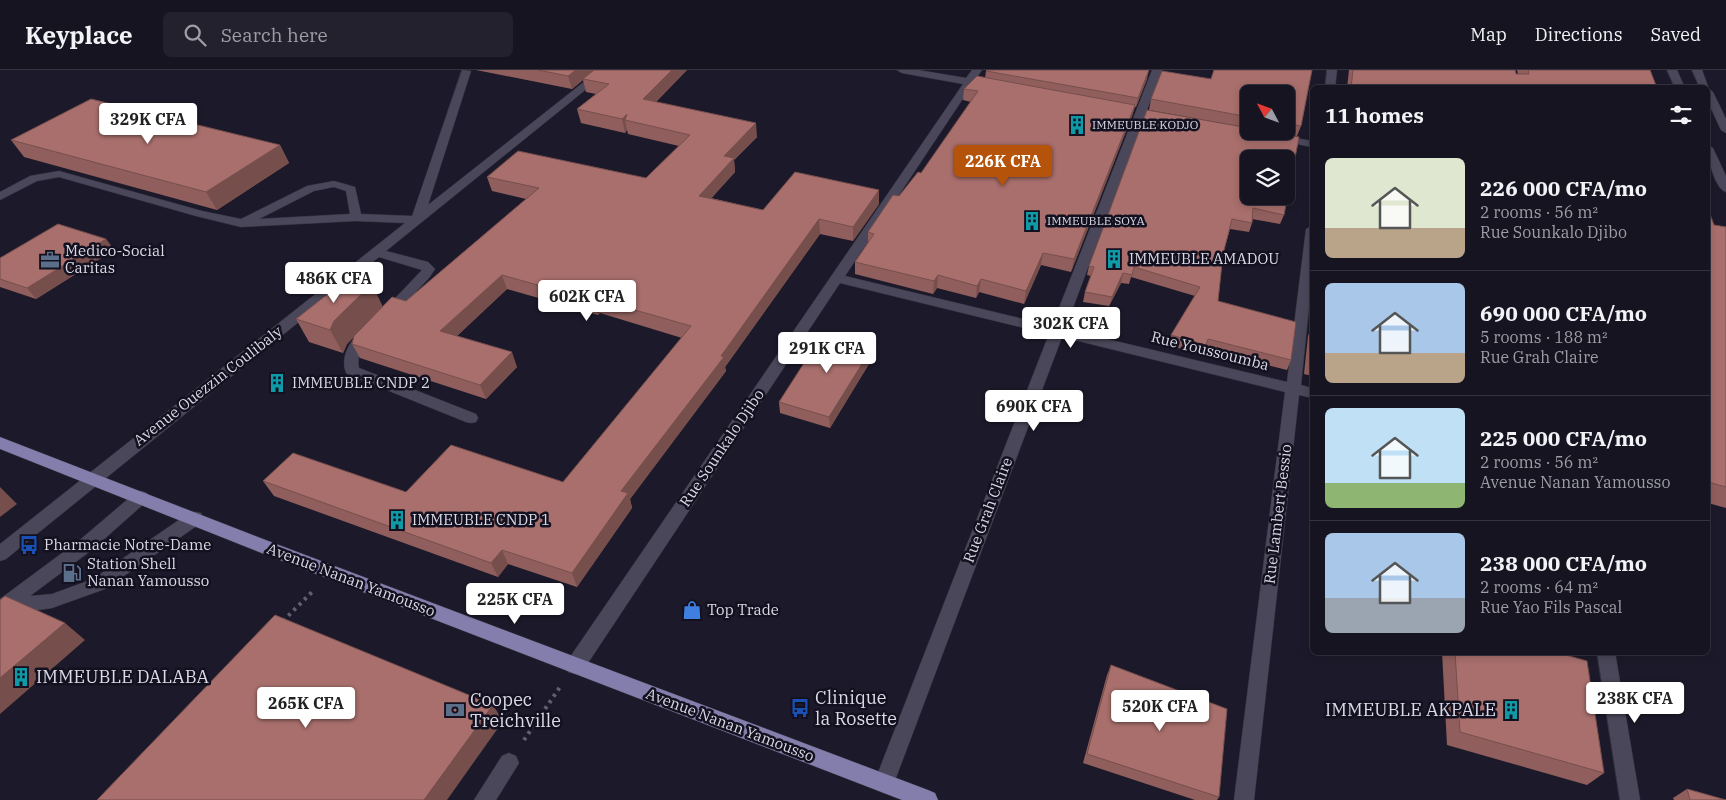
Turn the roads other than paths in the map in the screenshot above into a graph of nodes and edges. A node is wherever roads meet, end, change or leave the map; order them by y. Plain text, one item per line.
1 (605, 70) edge
2 (902, 70) edge
3 (1157, 70) edge
4 (1332, 70) edge
5 (1672, 70) edge
6 (1697, 70) edge
7 (466, 71) dead end
8 (973, 76) edge
9 (988, 85) edge
10 (1330, 85) edge
11 (1679, 85) edge
12 (1704, 85) edge
13 (1710, 96) edge
14 (1726, 130) edge
15 (1291, 140) edge
16 (1310, 144) edge
17 (1710, 153) edge
18 (1726, 189) edge
19 (0, 196) edge
20 (356, 217) junction
21 (417, 220) junction
22 (241, 223) junction
23 (1310, 246) edge
24 (376, 252) junction
25 (837, 278) junction
26 (1056, 331) junction
27 (1293, 388) junction
28 (1310, 392) edge
29 (471, 418) dead end
30 (0, 443) edge
31 (92, 478) junction
32 (141, 497) junction
33 (194, 518) junction
34 (0, 554) edge
35 (1, 607) edge
36 (1606, 655) edge
37 (575, 666) junction
38 (509, 763) road end
39 (884, 783) junction
40 (484, 800) edge
41 (928, 800) edge
42 (1244, 800) edge
43 (1630, 800) edge

1 - 21 street, Avenue Ouezzin Coulibaly
2 - 8 street
3 - 26 street, Rue Grah Claire
4 - 10 street
5 - 11 street
6 - 12 street
7 - 21 street
8 - 9 street
8 - 25 street, Rue Sounkalo Djibo
13 - 14 street
15 - 16 street
17 - 18 street
19 - 22 street
20 - 21 street
20 - 22 street
20 - 22 street
21 - 24 street, Avenue Ouezzin Coulibaly
23 - 27 street, Rue Lambert Bessio
24 - 29 street
24 - 31 street, Avenue Ouezzin Coulibaly
25 - 26 street, Rue Youssoumba
25 - 37 street, Rue Sounkalo Djibo
26 - 27 street, Rue Youssoumba
26 - 39 street, Rue Grah Claire
27 - 28 street, Rue Youssoumba
27 - 42 street, Rue Lambert Bessio
30 - 31 main road, Avenue Nanan Yamousso
31 - 32 main road, Avenue Nanan Yamousso
31 - 34 street, Avenue Ouezzin Coulibaly
32 - 33 main road, Avenue Nanan Yamousso
32 - 35 street
33 - 35 street
33 - 37 main road, Avenue Nanan Yamousso
36 - 43 street
37 - 39 main road, Avenue Nanan Yamousso
38 - 40 street
39 - 41 main road, Avenue Nanan Yamousso

